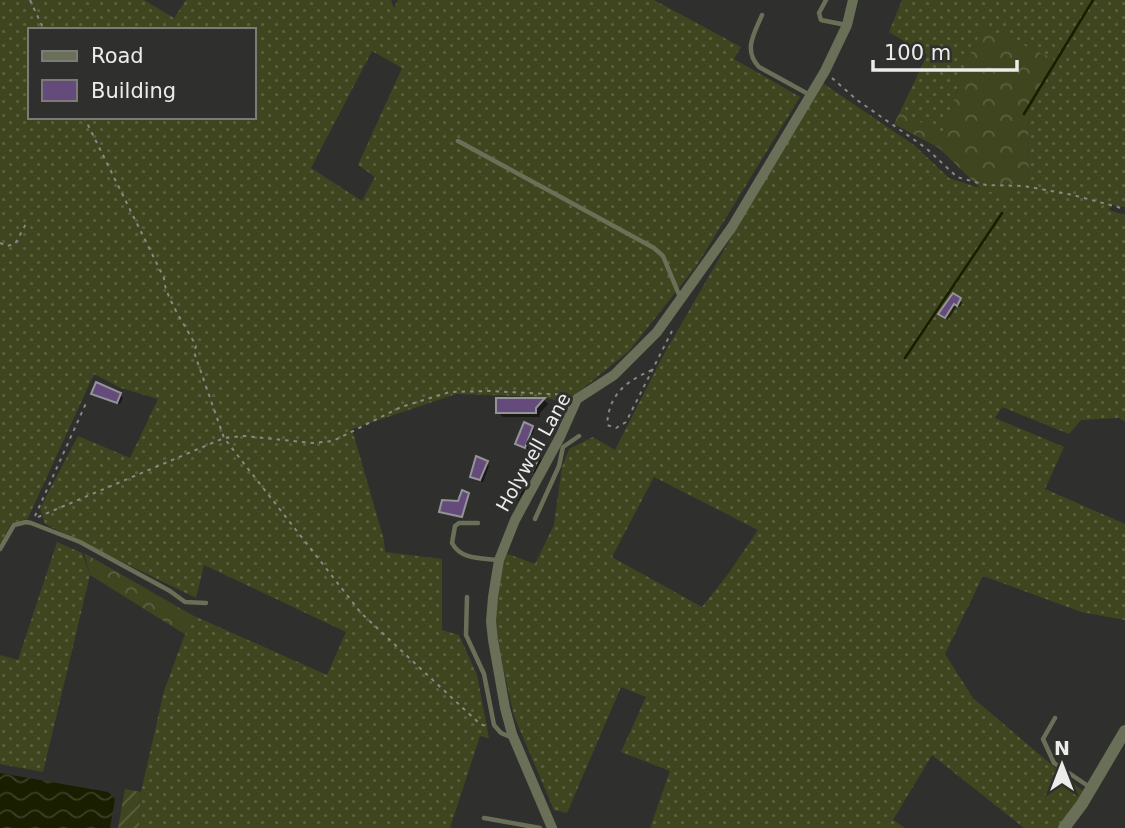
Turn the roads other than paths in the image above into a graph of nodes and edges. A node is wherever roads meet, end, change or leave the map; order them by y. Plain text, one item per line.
1 (826, 0) edge
2 (853, 0) edge
3 (762, 15) dead end
4 (847, 25) junction
5 (810, 96) junction
6 (458, 141) dead end
7 (678, 302) junction
8 (579, 436) dead end
9 (559, 457) junction
10 (546, 461) junction
11 (535, 519) dead end
12 (478, 523) dead end
13 (0, 549) edge
14 (499, 560) junction
15 (467, 597) dead end
16 (206, 603) dead end
17 (1055, 718) dead end
18 (1125, 731) edge
19 (513, 738) junction
20 (1091, 789) junction
21 (484, 818) dead end
22 (540, 828) edge
23 (552, 828) edge
24 (1064, 828) edge

1 - 4 lane
2 - 4 street, Holywell Lane
3 - 5 lane
4 - 5 street, Holywell Lane
5 - 7 street, Holywell Lane
6 - 7 lane
7 - 10 street, Holywell Lane
8 - 9 lane
9 - 10 lane
9 - 11 lane
10 - 14 street, Holywell Lane
12 - 14 lane
13 - 16 lane
14 - 19 street, Holywell Lane
15 - 19 lane
17 - 20 lane
18 - 20 street
19 - 23 street, Holywell Lane
20 - 24 street
21 - 22 lane

